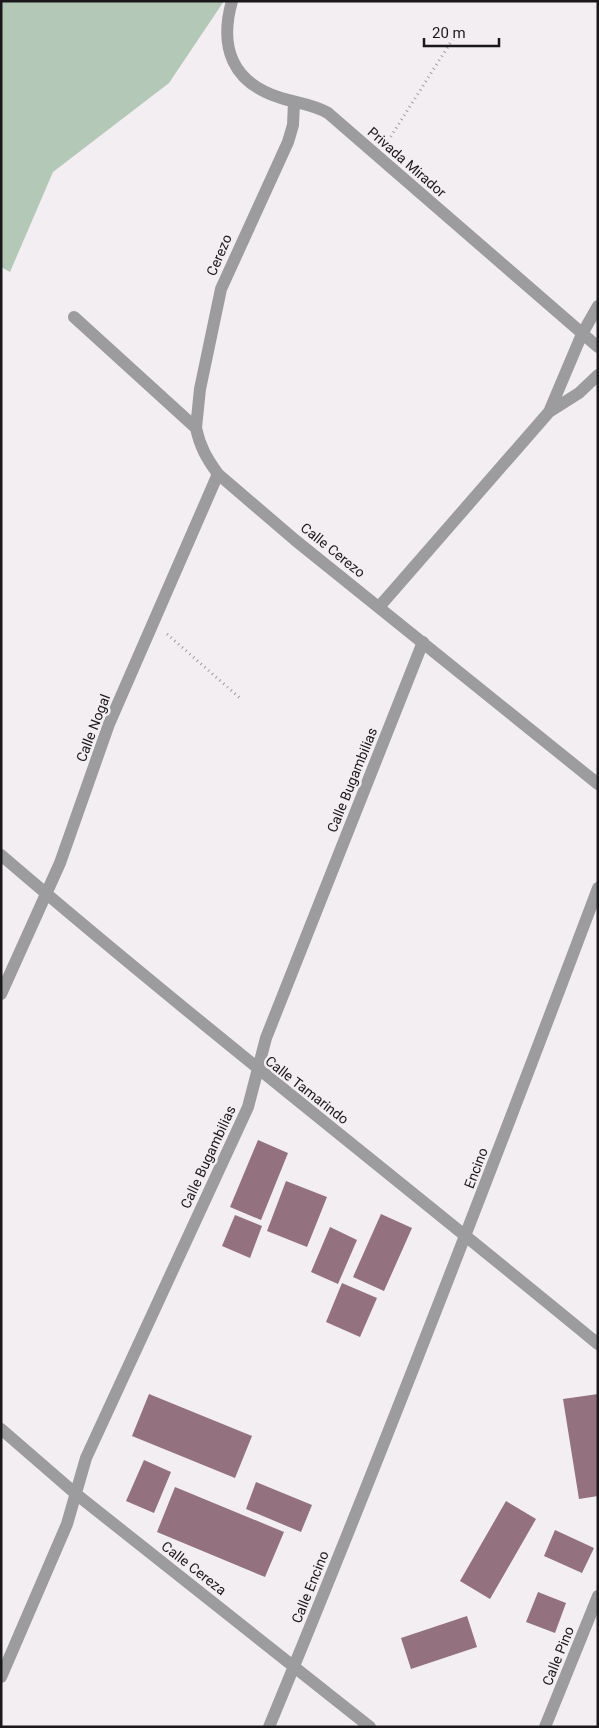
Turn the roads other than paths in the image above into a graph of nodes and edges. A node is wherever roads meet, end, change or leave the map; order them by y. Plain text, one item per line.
1 (232, 1) edge
2 (294, 102) junction
3 (598, 306) edge
4 (74, 317) dead end
5 (582, 334) junction
6 (598, 346) edge
7 (598, 375) edge
8 (549, 412) junction
9 (196, 428) junction
10 (218, 474) junction
11 (379, 607) junction
12 (422, 642) junction
13 (598, 784) edge
14 (1, 855) edge
15 (598, 888) edge
16 (47, 894) junction
17 (1, 994) edge
18 (258, 1070) junction
19 (466, 1236) junction
20 (598, 1344) edge
21 (1, 1429) edge
22 (379, 1458) joint
23 (76, 1494) junction
24 (598, 1596) edge
25 (294, 1666) junction
26 (1, 1677) edge
27 (269, 1727) edge
28 (370, 1727) edge
29 (545, 1727) edge

1 - 2 street, Privada Mirador
2 - 5 street, Privada Mirador
2 - 9 street, Cerezo
3 - 5 street
4 - 9 street, Calle Cerezo
5 - 6 street, Privada Mirador
5 - 8 street
7 - 8 street
8 - 11 street
9 - 10 street, Calle Cerezo
10 - 11 street, Calle Cerezo
10 - 16 street, Calle Nogal
11 - 12 street, Calle Cerezo
12 - 13 street, Calle Cerezo
12 - 18 street, Calle Bugambilias
14 - 16 street, Calle Tamarindo
15 - 19 street, Encino
16 - 17 street, Calle Nogal
16 - 18 street, Calle Tamarindo
18 - 19 street, Calle Tamarindo
18 - 23 street, Calle Bugambilias
19 - 20 street, Calle Tamarindo
19 - 22 street, Encino
21 - 23 street, Calle Cereza
22 - 25 street, Calle Encino
23 - 25 street, Calle Cereza
23 - 26 street, Calle Bugambilias
24 - 29 street, Calle Pino
25 - 27 street, Calle Encino
25 - 28 street, Calle Cereza

